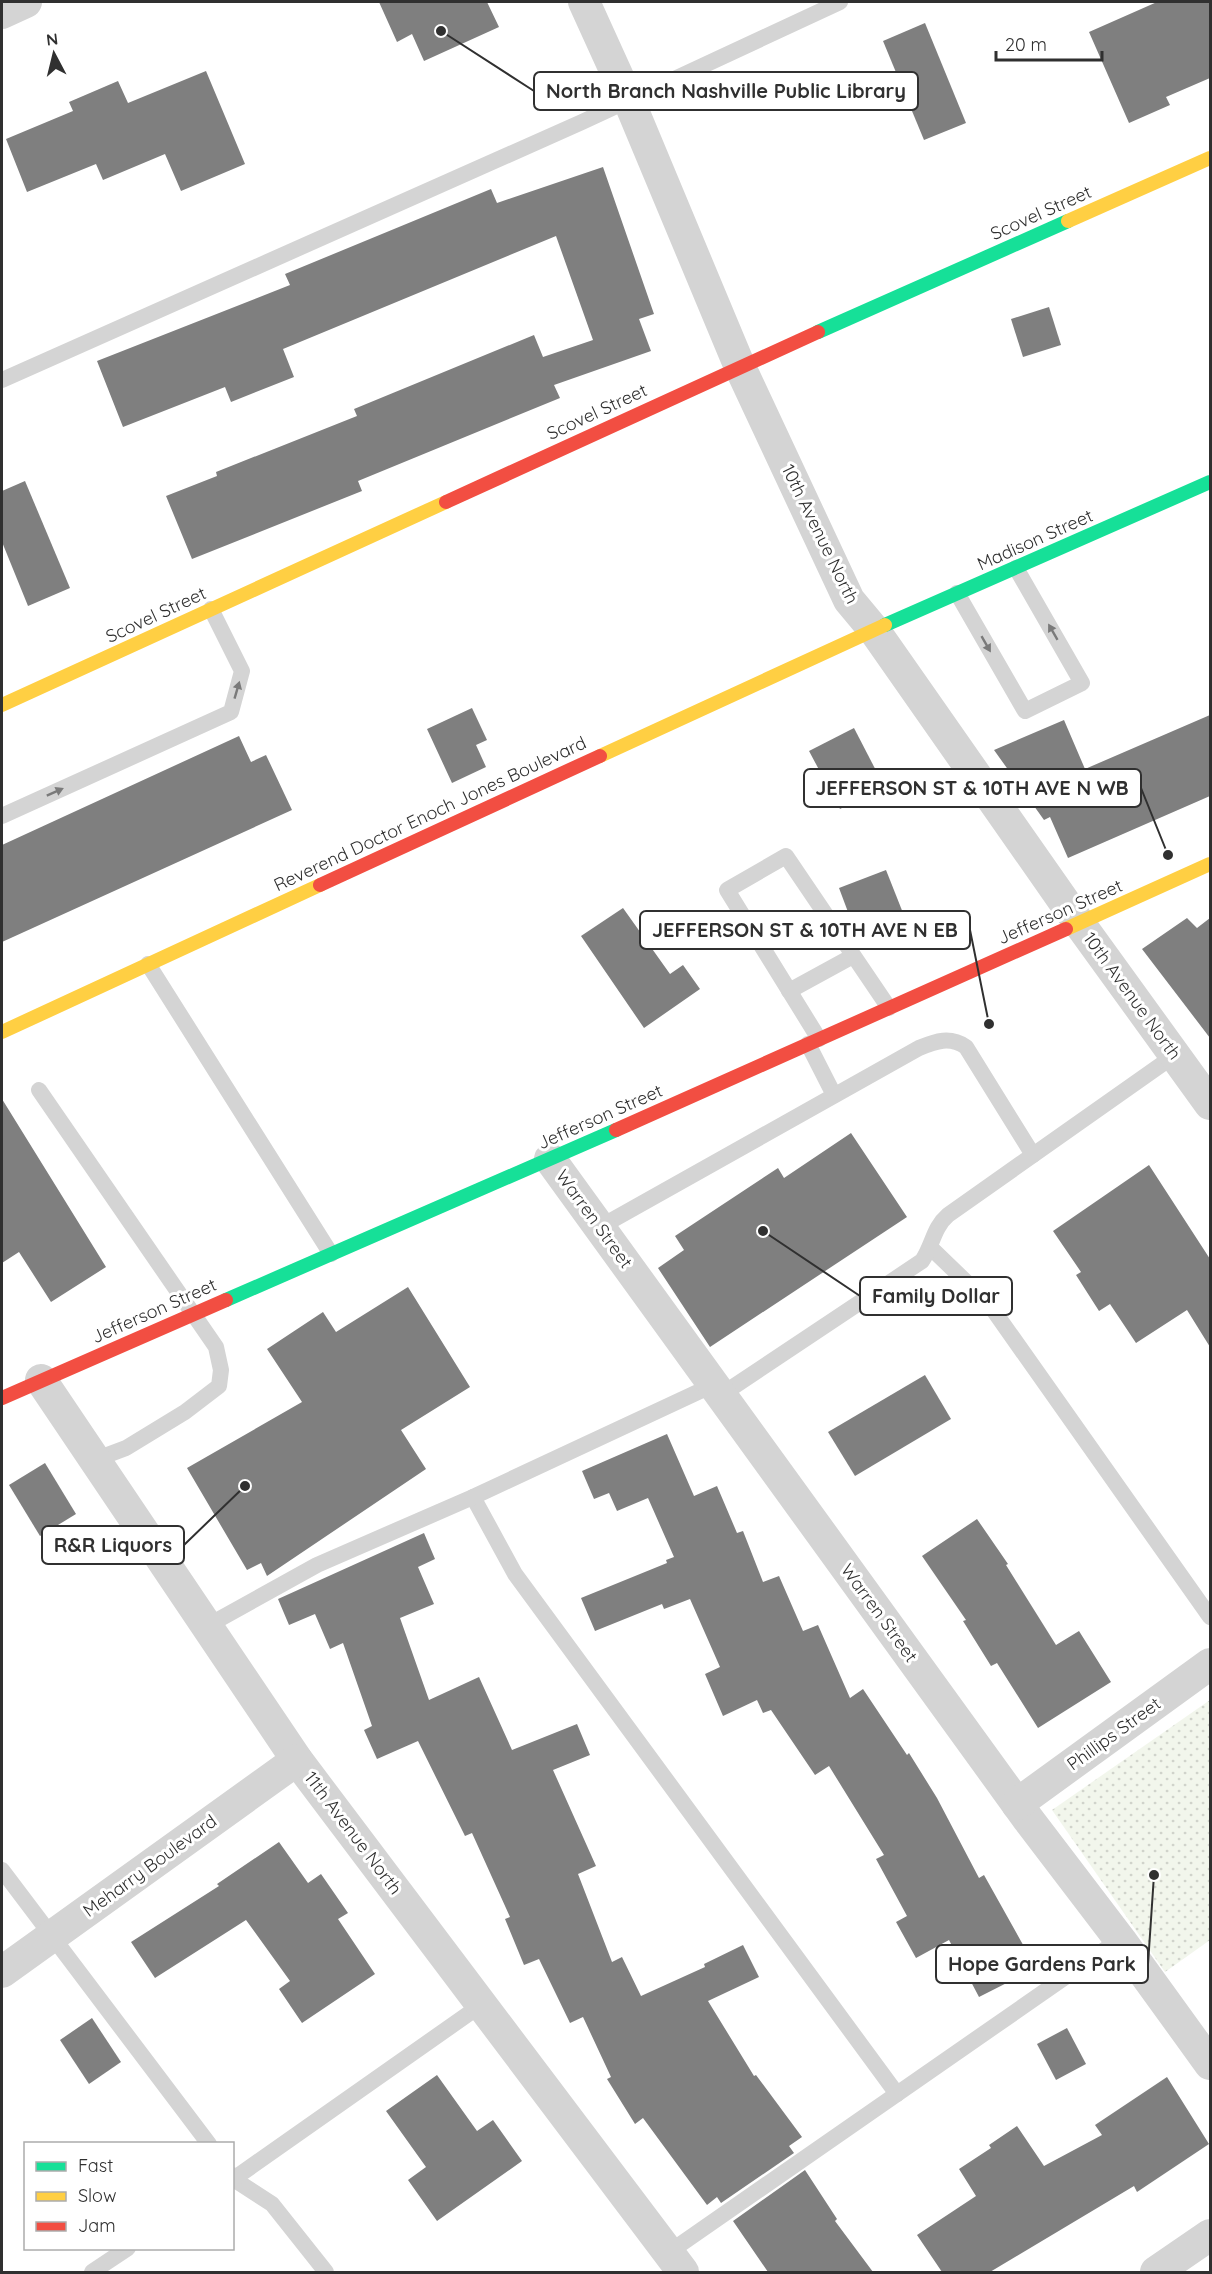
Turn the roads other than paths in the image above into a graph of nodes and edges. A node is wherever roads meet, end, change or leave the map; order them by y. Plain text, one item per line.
1 (26, 2) edge
2 (584, 2) edge
3 (840, 2) edge
4 (2, 13) edge
5 (629, 101) junction
6 (1210, 158) edge
7 (740, 367) junction
8 (2, 380) edge
9 (1210, 482) edge
10 (1016, 568) junction
11 (957, 593) junction
12 (211, 609) junction
13 (874, 630) junction
14 (2, 705) edge
15 (2, 816) edge
16 (1210, 864) edge
17 (1079, 923) junction
18 (853, 956) junction
19 (148, 964) junction
20 (789, 991) junction
21 (889, 1008) junction
22 (2, 1032) edge
23 (814, 1042) junction
24 (1175, 1055) junction
25 (39, 1090) dead end
26 (834, 1095) junction
27 (1210, 1104) edge
28 (1033, 1155) junction
29 (550, 1159) junction
30 (600, 1227) junction
31 (931, 1248) junction
32 (331, 1254) junction
33 (193, 1314) junction
34 (41, 1380) junction
35 (717, 1390) junction
36 (2, 1398) edge
37 (94, 1460) junction
38 (473, 1497) junction
39 (1210, 1617) edge
40 (207, 1626) junction
41 (1210, 1664) edge
42 (297, 1760) junction
43 (1017, 1804) junction
44 (2, 1870) edge
45 (51, 1936) junction
46 (1121, 1941) junction
47 (2, 1972) edge
48 (482, 2005) junction
49 (1210, 2064) edge
50 (897, 2094) junction
51 (207, 2142) edge
52 (234, 2176) edge
53 (234, 2178) edge
54 (1210, 2235) edge
55 (125, 2250) edge
56 (675, 2263) edge
57 (92, 2272) edge
58 (326, 2272) edge
59 (1156, 2272) edge

1 - 4 street
2 - 5 street, 10th Avenue North
3 - 5 lane
5 - 7 street, 10th Avenue North
5 - 8 lane
6 - 7 street, Scovel Street
7 - 12 street, Scovel Street
7 - 13 street, 10th Avenue North
9 - 10 street, Madison Street
10 - 11 street, Madison Street
11 -> 10 lane
11 - 13 street, Madison Street
12 - 14 street, Scovel Street
15 -> 12 lane
13 - 17 street, 10th Avenue North
13 - 19 street, Reverend Doctor Enoch Jones Boulevard
16 - 17 street, Jefferson Street
17 - 21 street, Jefferson Street
17 - 24 street, 10th Avenue North
18 - 20 lane
18 - 20 lane
18 - 21 lane
19 - 22 street, Reverend Doctor Enoch Jones Boulevard
19 - 32 lane
20 - 23 lane
21 - 23 street, Jefferson Street
23 - 26 lane
23 - 29 street, Jefferson Street
24 - 27 street, 10th Avenue North
24 - 28 lane
25 - 33 lane
26 - 28 lane
26 - 30 lane
28 - 31 lane
29 - 30 street, Warren Street
29 - 32 street, Jefferson Street
30 - 35 street, Warren Street
31 - 35 lane
31 - 39 lane
32 - 33 street, Jefferson Street
33 - 34 street, Jefferson Street
33 - 37 lane
34 - 36 street, Jefferson Street
34 - 37 street, 11th Avenue North
35 - 38 lane
35 - 43 street, Warren Street
37 - 40 street, 11th Avenue North
38 - 40 lane
38 - 50 lane
40 - 42 street, 11th Avenue North
41 - 43 street, Phillips Street
42 - 45 street, Meharry Boulevard
42 - 48 street, 11th Avenue North
43 - 46 street, Warren Street
44 - 45 lane
45 - 47 street, Meharry Boulevard
45 - 51 lane
46 - 49 street, Warren Street
46 - 50 lane
48 - 52 lane
48 - 56 street, 11th Avenue North
50 - 56 lane
53 - 58 lane
54 - 59 street
55 - 57 lane

